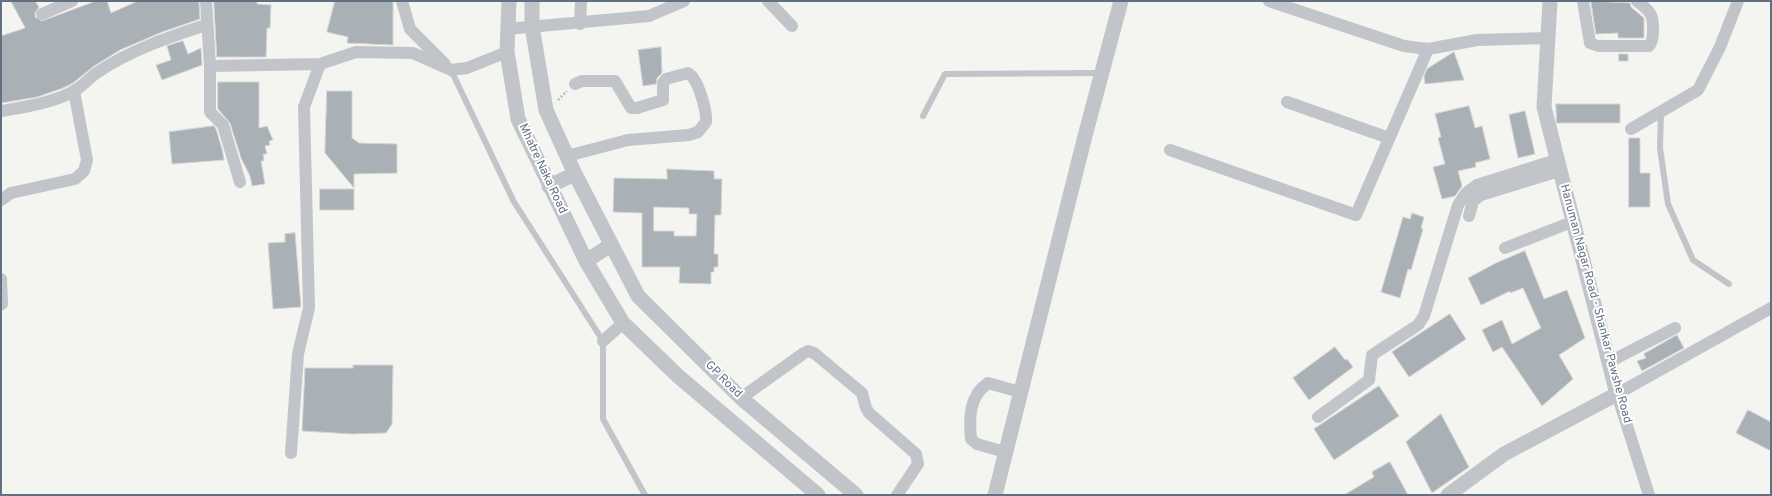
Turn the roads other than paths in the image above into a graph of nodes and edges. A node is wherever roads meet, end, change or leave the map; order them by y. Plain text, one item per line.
1 (72, 1) edge
2 (206, 1) edge
3 (402, 1) edge
4 (509, 1) edge
5 (532, 1) edge
6 (581, 1) edge
7 (684, 1) edge
8 (768, 1) edge
9 (1121, 1) edge
10 (1269, 1) edge
11 (1550, 1) edge
12 (1583, 1) edge
13 (1637, 1) edge
14 (1738, 1) edge
15 (42, 14) dead end
16 (206, 24) junction
17 (580, 24) junction
18 (532, 26) junction
19 (792, 26) dead end
20 (507, 29) junction
21 (1548, 38) junction
22 (1428, 49) junction
23 (507, 52) junction
24 (320, 64) junction
25 (210, 66) junction
26 (452, 70) junction
27 (1102, 73) junction
28 (575, 84) road end
29 (74, 90) junction
30 (1287, 102) dead end
31 (1, 111) edge
32 (1661, 112) junction
33 (923, 116) dead end
34 (1631, 129) dead end
35 (1389, 138) junction
36 (1170, 150) dead end
37 (567, 156) junction
38 (1558, 165) junction
39 (575, 174) junction
40 (240, 182) dead end
41 (549, 186) junction
42 (1, 200) edge
43 (1469, 216) dead end
44 (1572, 222) junction
45 (611, 245) junction
46 (1505, 248) dead end
47 (586, 262) junction
48 (1, 279) edge
49 (1729, 284) dead end
50 (2, 304) dead end
51 (1771, 308) edge
52 (623, 323) junction
53 (1675, 328) dead end
54 (603, 341) junction
55 (1609, 362) junction
56 (1020, 392) junction
57 (1617, 394) junction
58 (741, 398) junction
59 (1318, 417) dead end
60 (1005, 452) junction
61 (291, 453) dead end
62 (645, 495) edge
63 (818, 495) edge
64 (856, 495) edge
65 (897, 495) edge
66 (995, 495) edge
67 (1448, 495) edge
68 (1649, 495) edge

1 - 15 street
2 - 16 street
3 - 26 street
4 - 20 street, Mhatre Naka Road
5 - 18 street
6 - 17 street
7 - 17 street
8 - 19 street
9 - 27 street
10 - 22 street
11 - 21 street, Hanuman Nagar Road - Shankar Pawshe Road
12 - 13 street
14 - 32 street
16 - 25 street
16 - 29 street
17 - 18 street
18 - 20 street
18 - 37 street
20 - 23 street, Mhatre Naka Road
21 - 22 street
21 - 38 street, Hanuman Nagar Road - Shankar Pawshe Road
22 - 35 street
23 - 26 street
23 - 41 street, Mhatre Naka Road
24 - 25 street
24 - 26 street
24 - 61 street
25 - 40 street
26 - 54 lane
27 - 33 lane
27 - 56 street
28 - 37 street
29 - 31 street
29 - 42 street
30 - 35 street
32 - 34 street
32 - 49 lane
35 - 36 street
37 - 39 street
38 - 43 street
38 - 44 street, Hanuman Nagar Road - Shankar Pawshe Road
38 - 59 street
39 - 41 street
39 - 45 street
41 - 47 street, Mhatre Naka Road
44 - 46 street
44 - 55 street, Hanuman Nagar Road - Shankar Pawshe Road
45 - 47 street
45 - 58 street, GP Road
47 - 52 street, GP Road
48 - 50 street
51 - 57 street
52 - 54 street
52 - 63 street, GP Road
53 - 55 street
54 - 62 lane
55 - 57 street, Hanuman Nagar Road - Shankar Pawshe Road
56 - 60 street
56 - 60 street
57 - 67 street
57 - 68 street, Hanuman Nagar Road - Shankar Pawshe Road
58 - 64 street, GP Road
58 - 65 street
60 - 66 street

